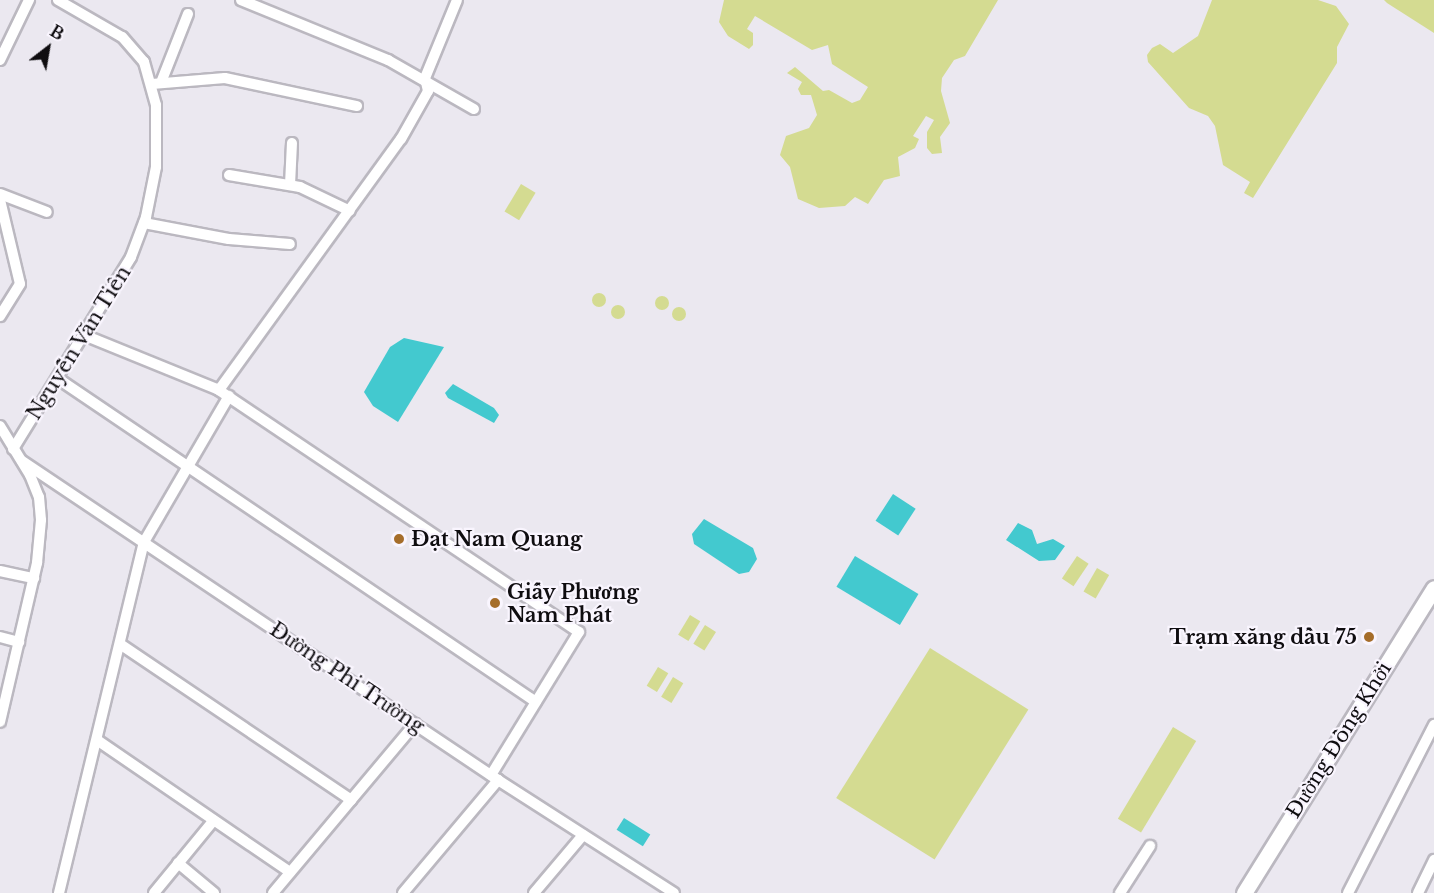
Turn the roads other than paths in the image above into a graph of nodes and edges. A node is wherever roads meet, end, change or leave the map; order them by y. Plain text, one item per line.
1 (28, 0) edge
2 (58, 0) edge
3 (242, 0) edge
4 (457, 0) edge
5 (188, 14) dead end
6 (0, 60) edge
7 (425, 78) junction
8 (157, 82) junction
9 (357, 106) dead end
10 (474, 109) dead end
11 (292, 143) dead end
12 (229, 176) dead end
13 (290, 185) junction
14 (0, 194) edge
15 (0, 200) edge
16 (350, 211) junction
17 (47, 212) dead end
18 (144, 223) junction
19 (290, 244) dead end
20 (0, 316) edge
21 (84, 336) junction
22 (57, 378) junction
23 (219, 390) junction
24 (229, 396) junction
25 (0, 426) edge
26 (13, 449) junction
27 (22, 462) junction
28 (188, 466) junction
29 (144, 542) junction
30 (0, 571) edge
31 (34, 578) junction
32 (1434, 588) edge
33 (0, 637) edge
34 (19, 642) junction
35 (120, 644) junction
36 (2, 702) edge
37 (536, 702) junction
38 (0, 722) edge
39 (415, 724) junction
40 (1434, 725) edge
41 (97, 740) junction
42 (494, 778) junction
43 (351, 800) junction
44 (214, 820) junction
45 (583, 835) junction
46 (1150, 846) dead end
47 (1434, 861) edge
48 (178, 863) junction
49 (290, 872) junction
50 (59, 893) edge
51 (154, 893) edge
52 (214, 893) edge
53 (273, 893) edge
54 (403, 893) edge
55 (534, 893) edge
56 (674, 893) edge
57 (1120, 893) edge
58 (1244, 893) edge
59 (1348, 893) edge
60 (1418, 893) edge

1 - 6 street
2 - 8 street, Nguyễn Văn Tiên
3 - 7 street
4 - 7 street
5 - 8 street
7 - 10 street
7 - 16 street
8 - 9 street
8 - 18 street, Nguyễn Văn Tiên
11 - 13 street
12 - 13 street
13 - 16 street
14 - 17 street
15 - 20 street
16 - 23 street
18 - 19 street
18 - 21 street, Nguyễn Văn Tiên
21 - 22 street, Nguyễn Văn Tiên
21 - 23 street
22 - 26 street, Nguyễn Văn Tiên
22 - 28 street
23 - 24 street
24 - 28 street
24 - 37 street
25 - 26 street
26 - 27 street
27 - 29 street, Đường Phi Trường
27 - 31 street
28 - 29 street
28 - 37 street
29 - 35 street
29 - 39 street, Đường Phi Trường
30 - 31 street
31 - 34 street
32 - 58 main road, Đường Đồng Khởi
33 - 34 street
34 - 36 street
35 - 41 street
35 - 43 street
36 - 38 street
37 - 42 street
39 - 42 street, Đường Phi Trường
39 - 43 street
40 - 59 street
41 - 44 street
41 - 50 street
42 - 45 street, Đường Phi Trường
42 - 54 street
43 - 49 street
44 - 48 street
44 - 49 street
45 - 55 street
45 - 56 street, Đường Phi Trường
46 - 57 street
47 - 60 street
48 - 51 street
48 - 52 street
49 - 53 street

